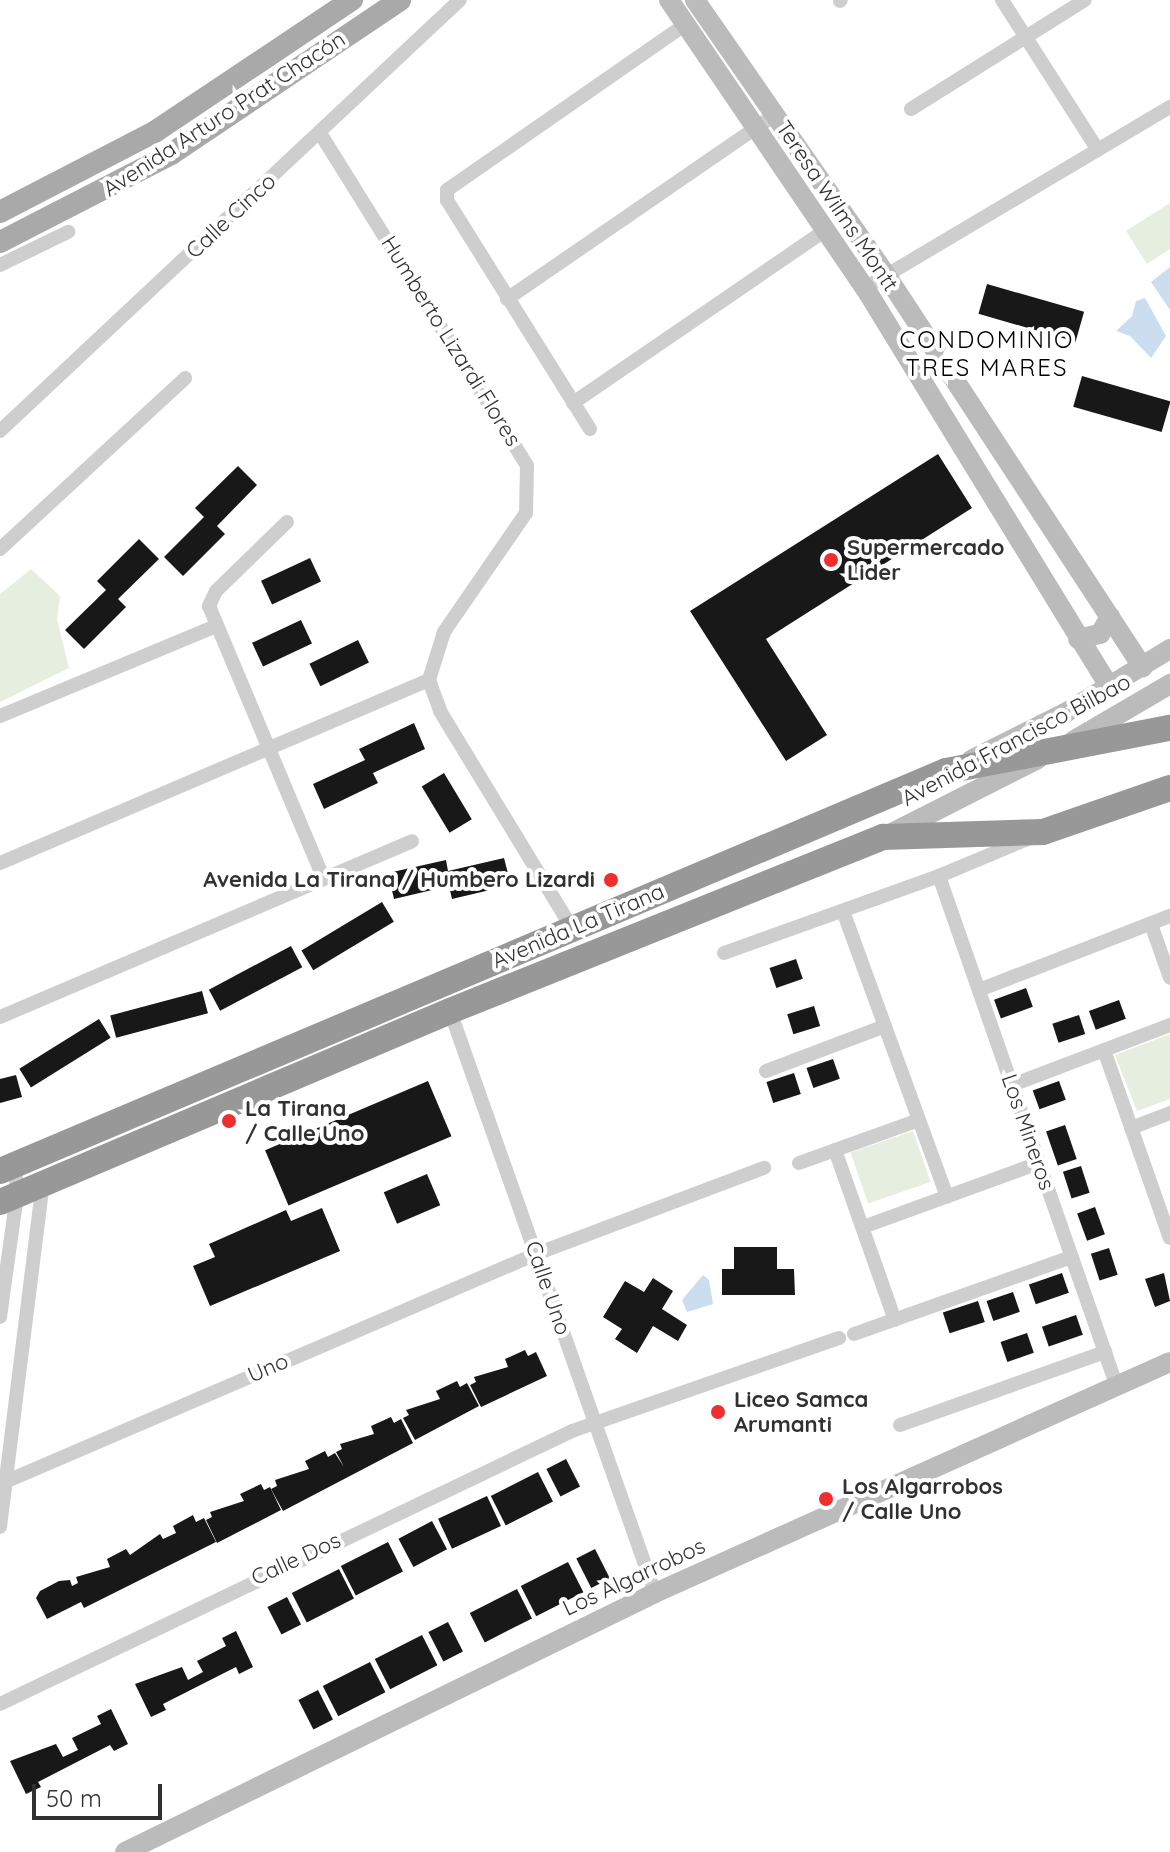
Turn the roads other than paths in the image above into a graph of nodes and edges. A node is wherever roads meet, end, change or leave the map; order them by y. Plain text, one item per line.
1 (352, 0) edge
2 (400, 0) edge
3 (460, 0) edge
4 (669, 0) edge
5 (695, 0) edge
6 (1002, 0) edge
7 (1085, 0) edge
8 (686, 24) junction
9 (1025, 37) junction
10 (1170, 107) edge
11 (911, 109) dead end
12 (775, 115) junction
13 (756, 128) junction
14 (320, 133) junction
15 (1098, 150) junction
16 (0, 212) edge
17 (826, 230) junction
18 (68, 232) dead end
19 (0, 242) edge
20 (0, 265) edge
21 (886, 275) junction
22 (865, 288) junction
23 (507, 299) junction
24 (185, 378) dead end
25 (573, 403) junction
26 (590, 429) dead end
27 (0, 431) edge
28 (287, 522) dead end
29 (0, 549) edge
30 (1110, 617) junction
31 (216, 626) junction
32 (1078, 639) junction
33 (1170, 649) edge
34 (1143, 667) junction
35 (429, 680) junction
36 (1170, 684) edge
37 (1110, 688) junction
38 (0, 716) edge
39 (1170, 728) edge
40 (268, 749) junction
41 (1055, 750) junction
42 (946, 771) junction
43 (1170, 788) edge
44 (1043, 832) junction
45 (883, 837) junction
46 (412, 841) dead end
47 (0, 863) edge
48 (939, 876) junction
49 (324, 879) junction
50 (843, 911) junction
51 (1170, 916) edge
52 (1151, 924) junction
53 (572, 928) junction
54 (724, 953) dead end
55 (1170, 978) edge
56 (441, 983) junction
57 (979, 990) junction
58 (450, 1011) junction
59 (0, 1017) edge
60 (1170, 1025) edge
61 (885, 1026) junction
62 (1104, 1050) junction
63 (766, 1071) dead end
64 (1012, 1085) junction
65 (1170, 1113) edge
66 (919, 1120) junction
67 (1131, 1128) junction
68 (835, 1150) junction
69 (799, 1163) dead end
70 (1039, 1163) junction
71 (8, 1168) edge
72 (764, 1168) dead end
73 (43, 1184) junction
74 (947, 1197) junction
75 (8, 1212) edge
76 (1166, 1215) edge
77 (863, 1227) junction
78 (1170, 1238) edge
79 (536, 1254) junction
80 (1072, 1257) junction
81 (0, 1317) edge
82 (895, 1320) junction
83 (854, 1334) dead end
84 (839, 1338) dead end
85 (1105, 1352) junction
86 (1170, 1362) edge
87 (1117, 1387) junction
88 (596, 1423) junction
89 (900, 1425) dead end
90 (3, 1482) edge
91 (0, 1527) edge
92 (655, 1593) junction
93 (0, 1704) edge
94 (125, 1852) edge

1 - 16 main road, Avenida Arturo Prat Chacón
2 - 19 main road, Avenida Arturo Prat Chacón
3 - 14 street, Calle Cinco
4 - 8 street, Teresa Wilms Montt
5 - 12 street, Teresa Wilms Montt
6 - 9 street
7 - 9 street
8 - 13 street, Teresa Wilms Montt
8 - 23 street
9 - 11 street
9 - 15 street
10 - 15 street
12 - 13 street
12 - 21 street, Teresa Wilms Montt
13 - 17 street, Teresa Wilms Montt
13 - 23 street
14 - 27 street, Calle Cinco
14 - 35 street, Humberto Lizardi Flores
15 - 21 street
17 - 22 street, Teresa Wilms Montt
17 - 25 street
18 - 20 street
21 - 22 street
21 - 30 street, Teresa Wilms Montt
22 - 32 street, Teresa Wilms Montt
23 - 25 street
24 - 29 street
25 - 26 street
28 - 31 street
30 - 32 street
30 - 34 street, Teresa Wilms Montt
31 - 38 street
31 - 40 street
32 - 37 street, Teresa Wilms Montt
33 - 34 street, Avenida Francisco Bilbao
34 - 37 street, Avenida Francisco Bilbao
35 - 40 street
35 - 53 street
36 - 41 street, Avenida Francisco Bilbao
37 - 42 street, Avenida Francisco Bilbao
39 - 41 highway, Avenida La Tirana
40 - 47 street
40 - 49 street
41 - 42 highway, Avenida La Tirana
41 - 45 street, Avenida Francisco Bilbao
42 - 53 highway, Avenida La Tirana
43 - 44 highway, Avenida La Tirana
44 - 45 highway, Avenida La Tirana
44 - 48 street, Avenida La Tirana
45 - 58 highway, Avenida La Tirana
46 - 49 street
48 - 50 street, Avenida La Tirana
48 - 57 street, Los Mineros
49 - 59 street
50 - 54 street, Avenida La Tirana
50 - 61 street
51 - 52 street
52 - 55 street
52 - 57 street
53 - 56 highway, Avenida La Tirana
56 - 58 street, Calle Uno
56 - 71 highway, Avenida La Tirana
57 - 64 street, Los Mineros
58 - 73 highway, Avenida La Tirana
58 - 79 street, Calle Uno
60 - 62 street
61 - 63 street
61 - 66 street
62 - 64 street
62 - 67 street
64 - 70 street, Los Mineros
65 - 67 street
66 - 68 street
66 - 74 street
67 - 76 street
68 - 69 street
68 - 77 street
70 - 74 street
70 - 80 street, Los Mineros
71 - 75 street
72 - 79 street, Uno
73 - 75 highway, Avenida La Tirana
73 - 90 street
74 - 77 street
75 - 81 street
76 - 78 street
77 - 82 street
79 - 88 street, Calle Uno
79 - 90 street, Uno
80 - 82 street
80 - 85 street, Los Mineros
82 - 83 street
84 - 88 street, Calle Dos
85 - 87 street, Los Mineros
85 - 89 street
86 - 87 street, Los Algarrobos
87 - 92 street, Los Algarrobos
88 - 92 street, Calle Uno
88 - 93 street, Calle Dos
90 - 91 street
92 - 94 street, Los Algarrobos

